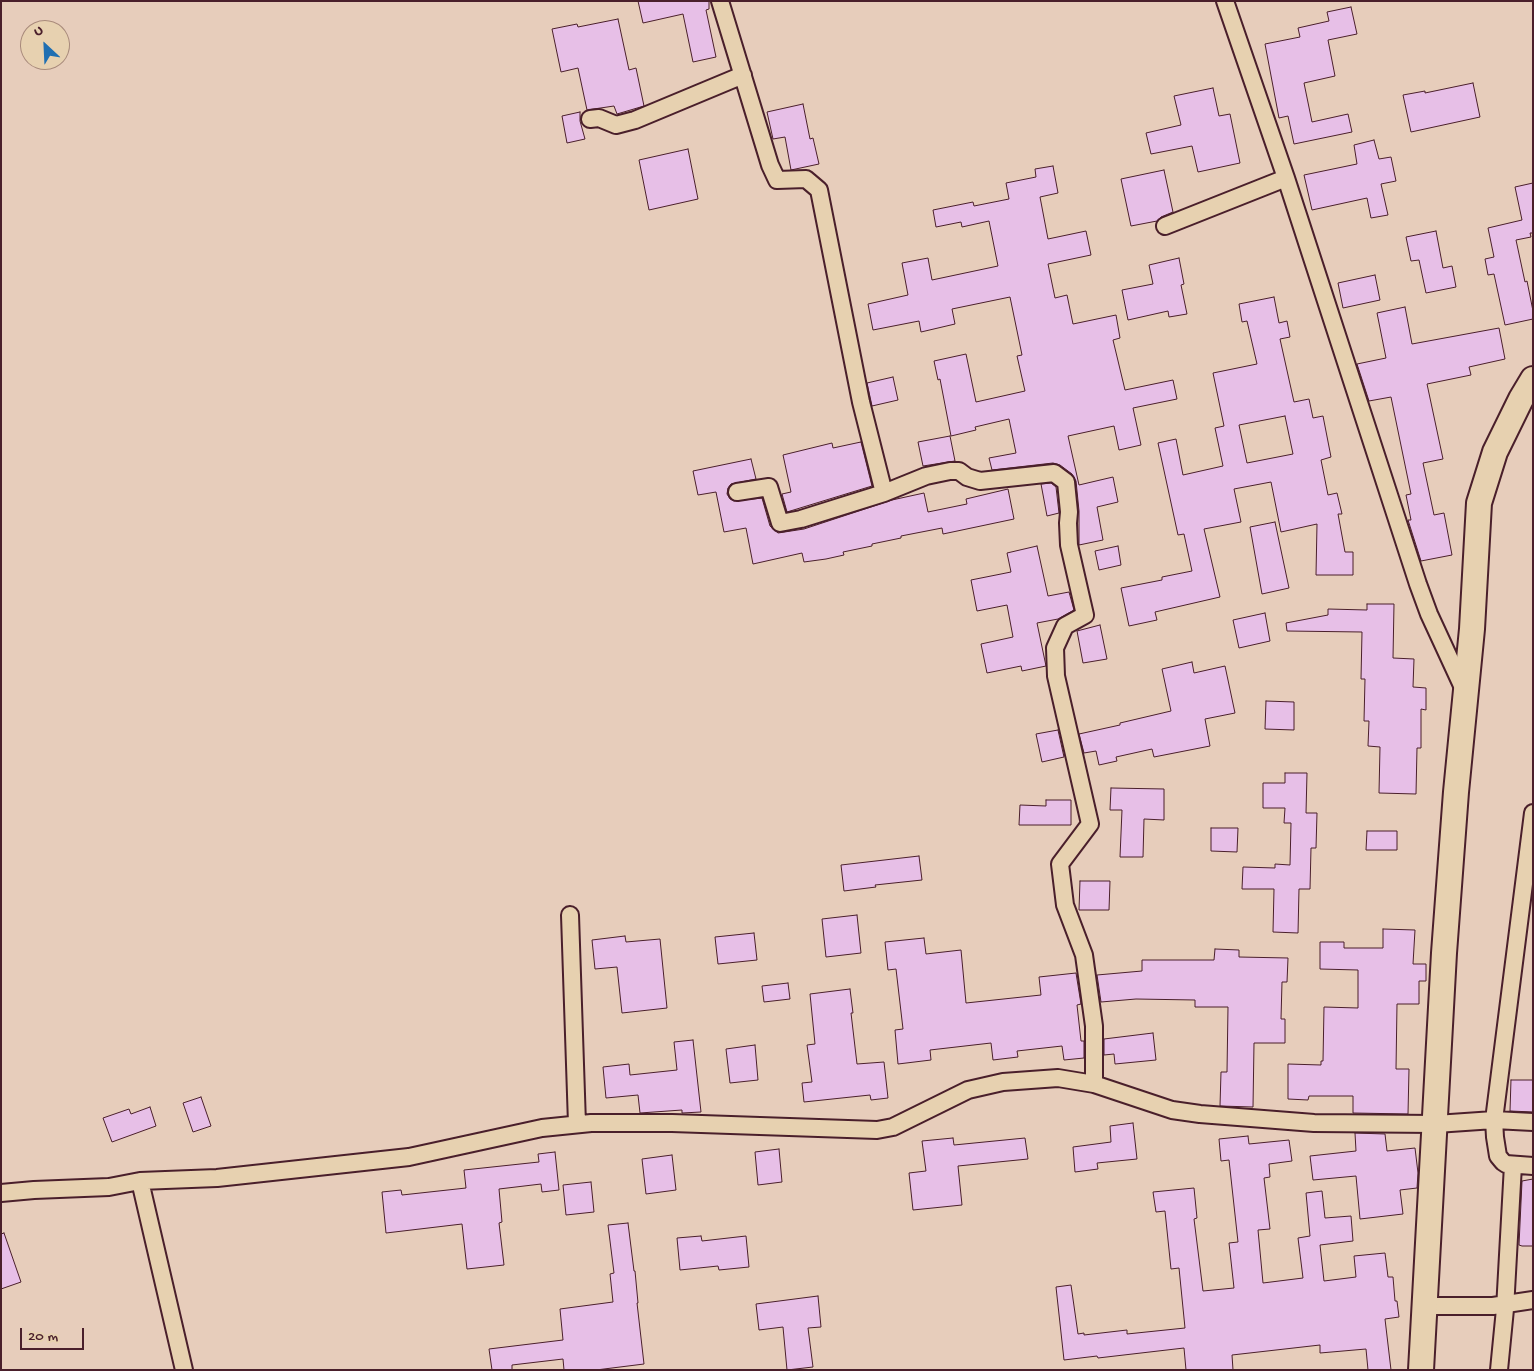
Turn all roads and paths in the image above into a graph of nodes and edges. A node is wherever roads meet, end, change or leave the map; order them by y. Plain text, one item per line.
1 (720, 1) edge
2 (1225, 1) edge
3 (744, 75) junction
4 (590, 119) dead end
5 (1286, 178) junction
6 (1165, 226) dead end
7 (1533, 380) edge
8 (737, 492) dead end
9 (884, 493) junction
10 (1465, 692) junction
11 (1532, 819) edge
12 (570, 915) dead end
13 (1094, 1084) junction
14 (1489, 1120) junction
15 (1533, 1122) edge
16 (1438, 1123) junction
17 (578, 1124) junction
18 (1513, 1165) junction
19 (1533, 1166) edge
20 (140, 1181) junction
21 (1, 1193) edge
22 (1533, 1300) edge
23 (1499, 1305) junction
24 (1435, 1306) junction
25 (184, 1370) edge
26 (1421, 1370) edge
27 (1499, 1370) edge

1 - 3 street
2 - 5 street
3 - 4 street
3 - 9 street
5 - 6 street
5 - 10 street
7 - 10 main road
8 - 9 street
9 - 13 street
10 - 16 main road
11 - 14 street
12 - 17 street
13 - 16 street
13 - 17 street
14 - 15 street
14 - 16 street
14 - 18 street
16 - 24 main road
17 - 20 street
18 - 19 street
18 - 23 street
20 - 21 street
20 - 25 street
22 - 23 street
23 - 24 street
23 - 27 street
24 - 26 main road

